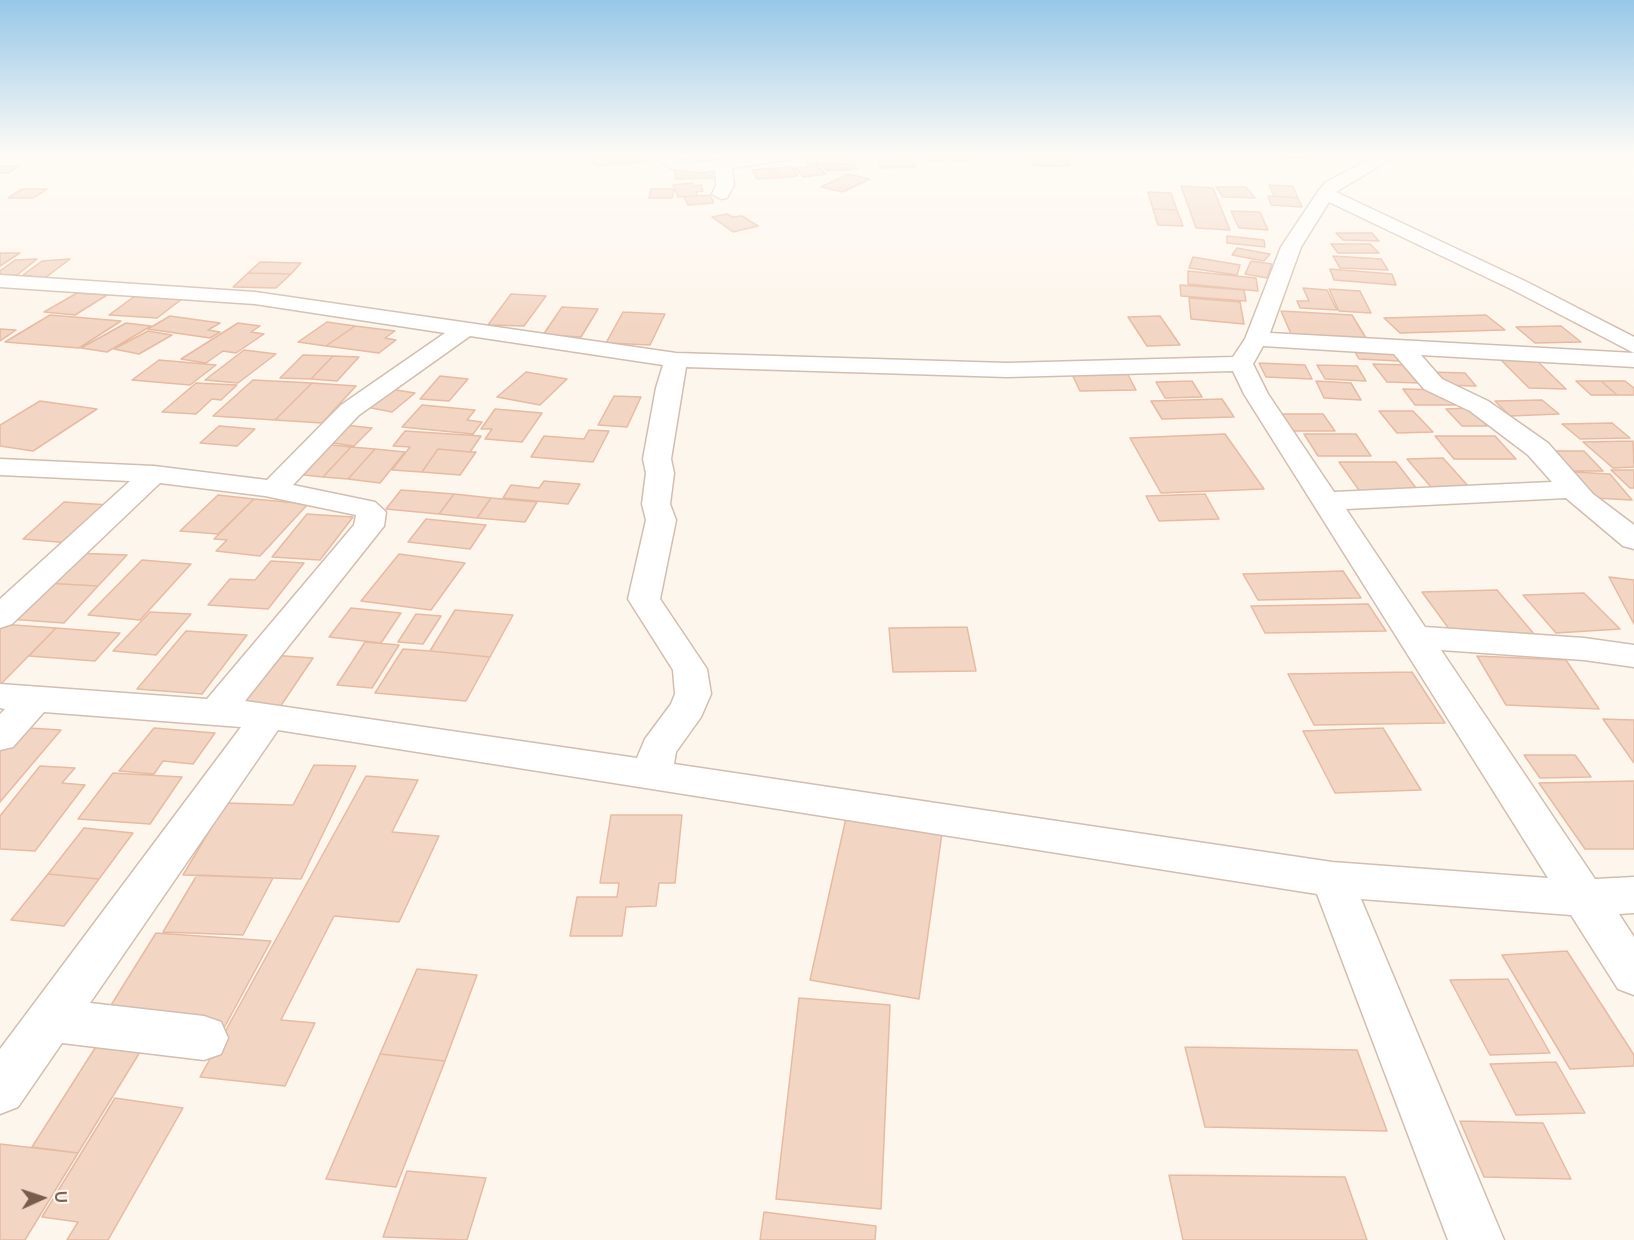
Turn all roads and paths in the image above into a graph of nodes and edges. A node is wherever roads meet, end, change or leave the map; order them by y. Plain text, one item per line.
1 (1314, 212) edge
2 (1363, 212) edge
3 (0, 280) edge
4 (463, 330) junction
5 (1400, 345) junction
6 (1634, 346) edge
7 (1249, 352) junction
8 (676, 360) junction
9 (1634, 360) edge
10 (0, 467) edge
11 (154, 474) junction
12 (1574, 489) junction
13 (273, 490) junction
14 (1325, 501) junction
15 (1634, 540) edge
16 (0, 617) edge
17 (1413, 637) junction
18 (1634, 656) edge
19 (0, 696) edge
20 (36, 698) junction
21 (216, 712) junction
22 (268, 716) junction
23 (0, 737) edge
24 (653, 775) junction
25 (1332, 879) junction
26 (1634, 895) edge
27 (1582, 898) junction
28 (1634, 975) edge
29 (50, 1020) junction
30 (204, 1038) dead end
31 (0, 1090) edge
32 (1476, 1240) edge

1 - 7 street
2 - 6 street
3 - 4 street
4 - 8 street
4 - 13 street
5 - 7 street
5 - 9 street
5 - 12 street
7 - 8 street
7 - 14 street
8 - 24 street
10 - 11 street
11 - 13 street
11 - 16 street
12 - 14 street
12 - 15 street
13 - 21 street
14 - 17 street
17 - 18 street
17 - 27 street
19 - 20 street
20 - 21 street
20 - 23 street
21 - 22 street
22 - 24 street
22 - 29 street
24 - 25 street
25 - 27 street
25 - 32 street
26 - 27 street
27 - 28 street
29 - 30 street
29 - 31 street

